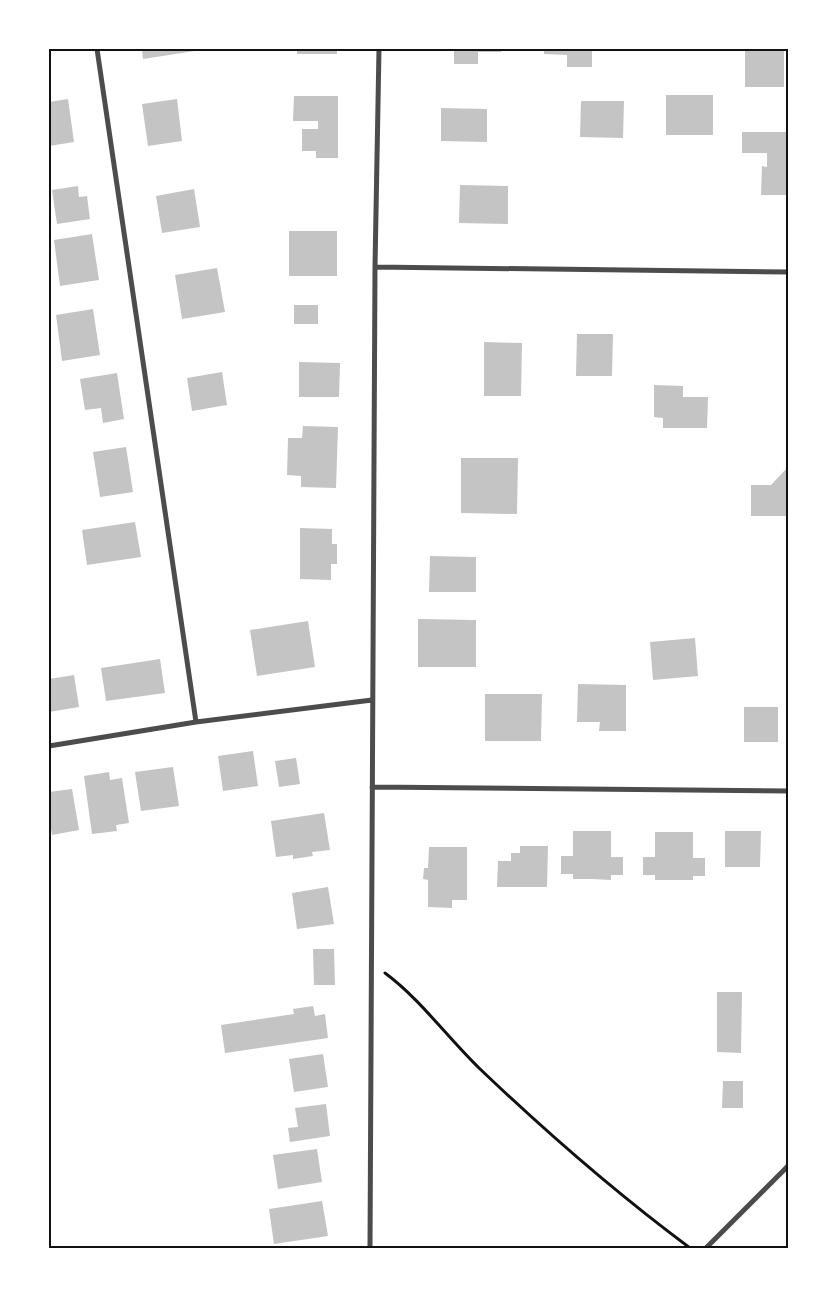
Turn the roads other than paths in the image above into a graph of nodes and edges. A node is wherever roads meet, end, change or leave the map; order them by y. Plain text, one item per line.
1 (98, 49) edge
2 (379, 49) edge
3 (374, 267) junction
4 (788, 272) edge
5 (372, 700) junction
6 (196, 722) junction
7 (49, 746) edge
8 (372, 787) junction
9 (788, 791) edge
10 (788, 1166) edge
11 (370, 1248) edge
12 (706, 1248) edge

1 - 6 street
2 - 3 street
3 - 4 street
3 - 5 street
5 - 6 street
5 - 8 street
6 - 7 street
8 - 9 street
8 - 11 street
10 - 12 street

